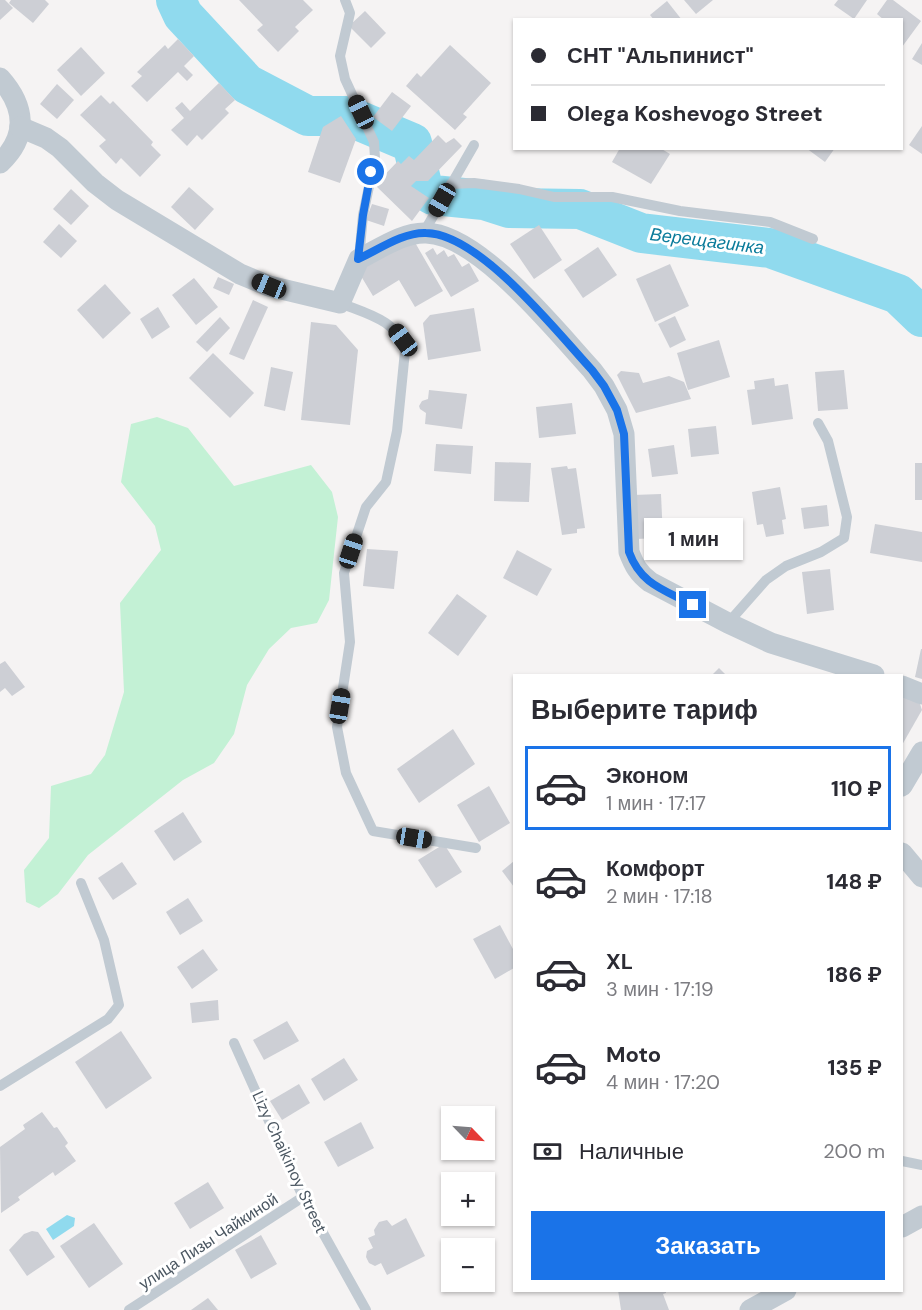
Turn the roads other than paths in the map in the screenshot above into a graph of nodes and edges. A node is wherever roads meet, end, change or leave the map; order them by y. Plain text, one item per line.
1 (345, 0) edge
2 (0, 78) edge
3 (20, 127) junction
4 (474, 145) dead end
5 (0, 163) edge
6 (451, 184) junction
7 (424, 232) junction
8 (813, 239) dead end
9 (358, 259) junction
10 (340, 303) junction
11 (818, 423) dead end
12 (728, 623) junction
13 (871, 674) edge
14 (903, 686) edge
15 (922, 694) edge
16 (922, 752) edge
17 (903, 784) edge
18 (476, 848) dead end
19 (903, 854) edge
20 (922, 877) edge
21 (81, 883) dead end
22 (234, 1043) dead end
23 (0, 1086) edge
24 (903, 1161) edge
25 (922, 1165) edge
26 (303, 1197) junction
27 (922, 1216) edge
28 (903, 1226) edge
29 (782, 1292) edge
30 (129, 1310) edge
31 (366, 1310) edge
32 (750, 1310) edge

1 - 9 lane
2 - 3 street
3 - 5 street
3 - 10 street
4 - 6 lane
6 - 7 lane
6 - 8 lane
7 - 9 street
7 - 12 street
9 - 10 street
10 - 18 lane
11 - 12 lane
12 - 13 street
14 - 15 street
16 - 17 street
19 - 20 street
21 - 23 lane
22 - 26 lane, Lizy Chaikinoy Street
24 - 25 lane
26 - 30 lane, улица Лизы Чайкиной
26 - 31 lane, Lizy Chaikinoy Street
27 - 28 street
29 - 32 street

